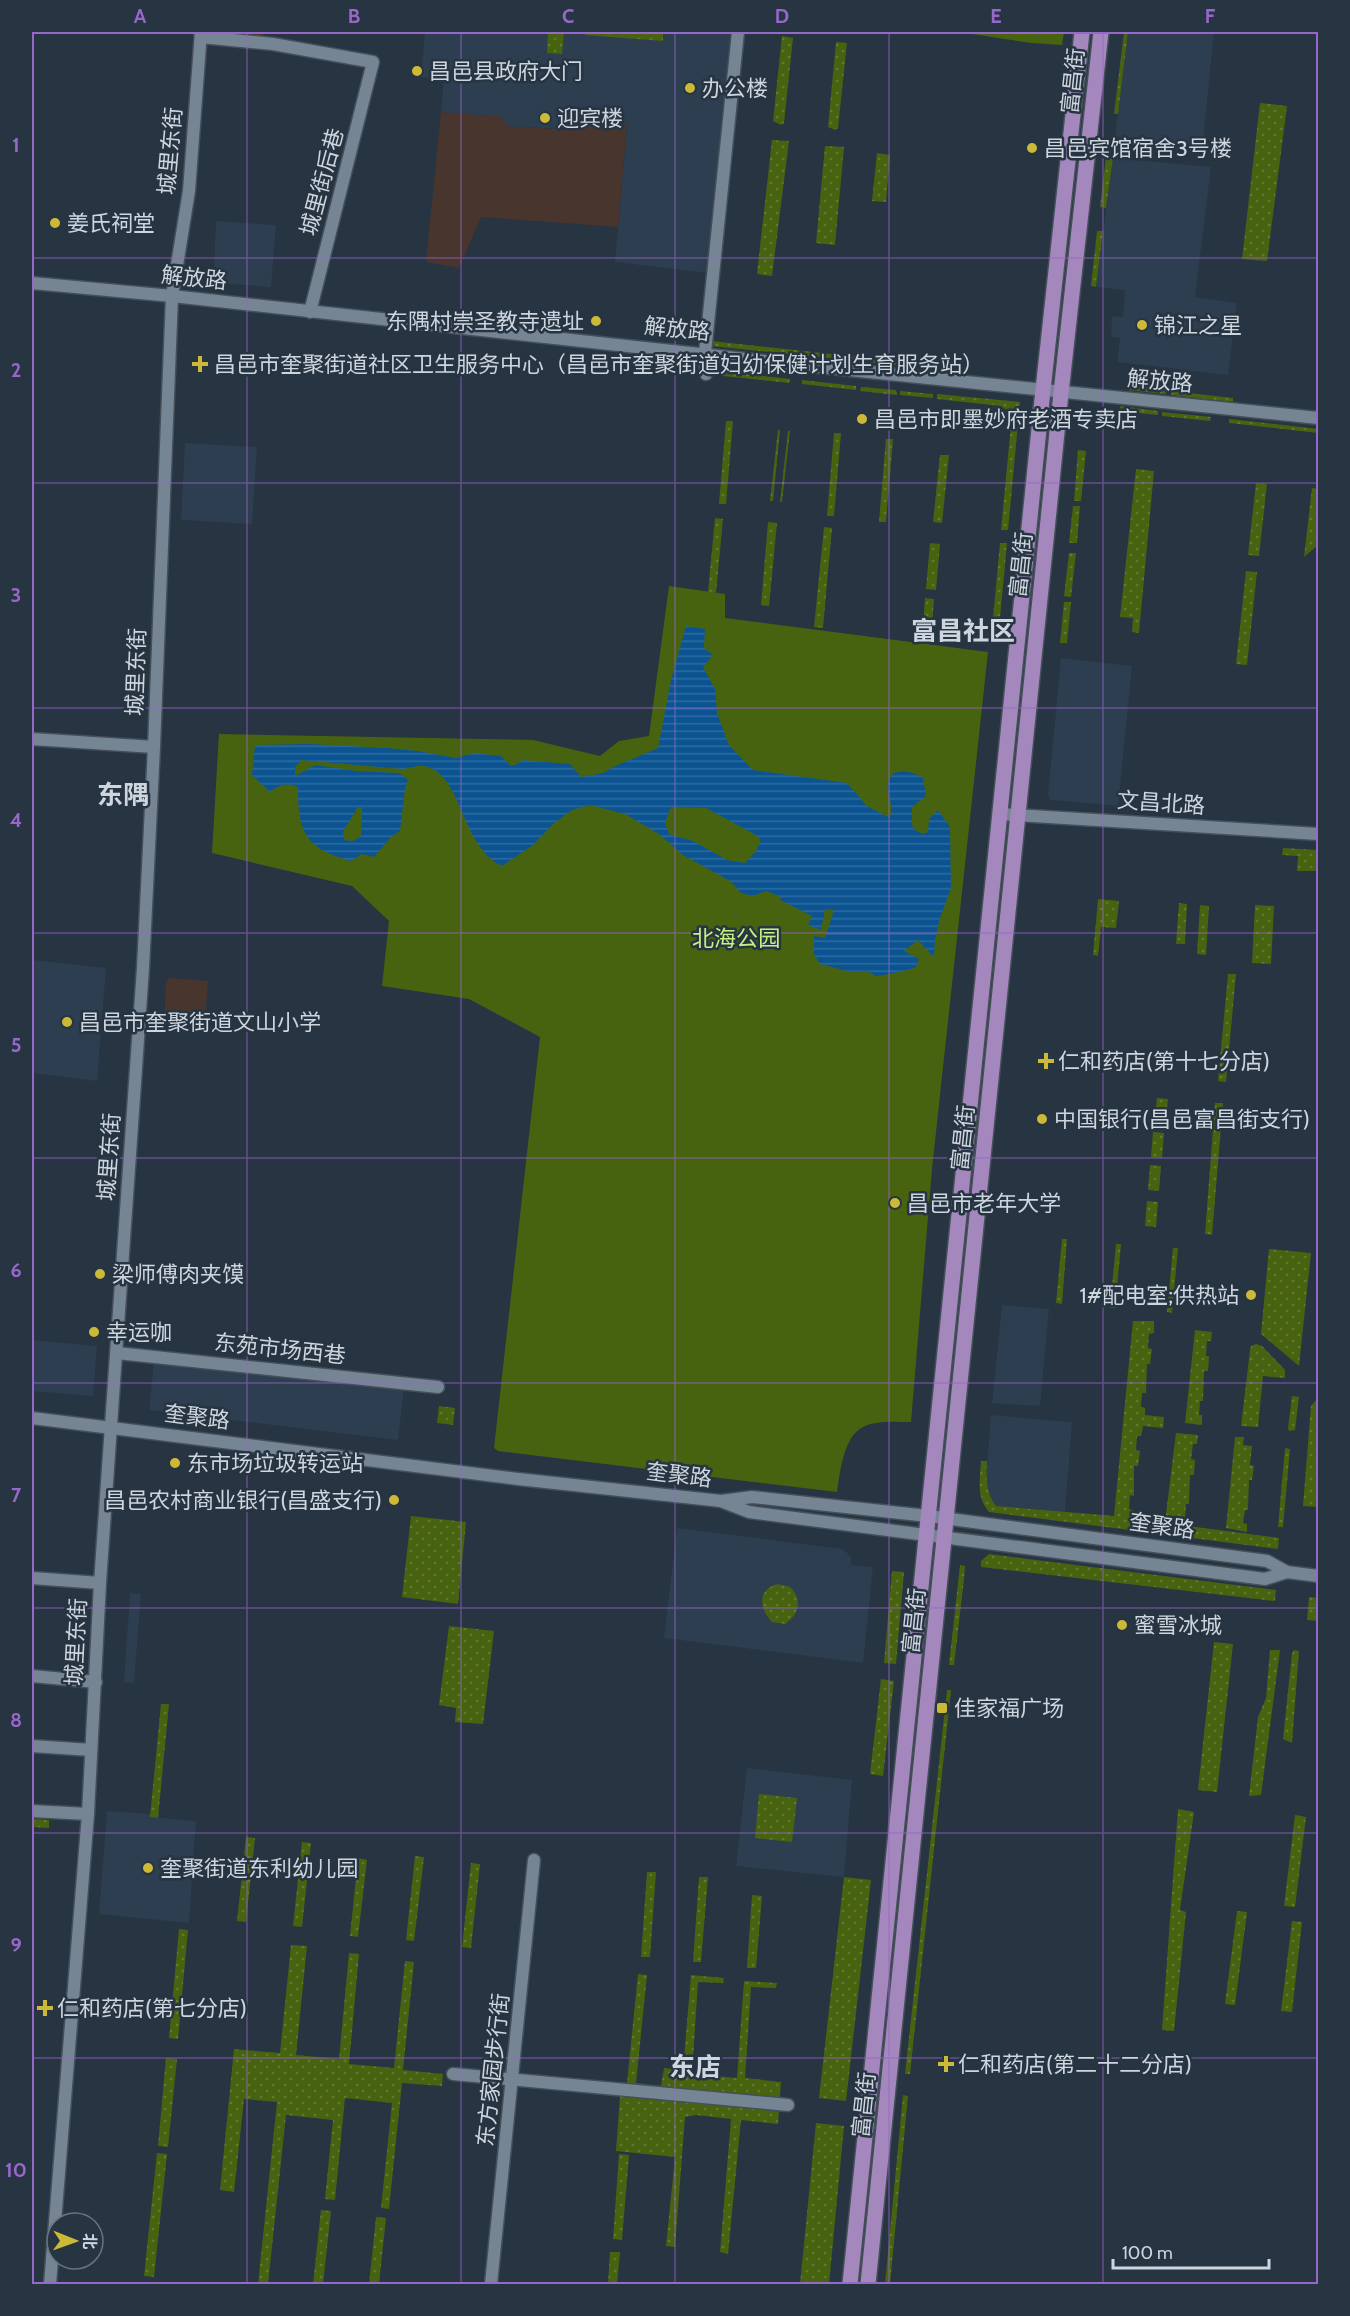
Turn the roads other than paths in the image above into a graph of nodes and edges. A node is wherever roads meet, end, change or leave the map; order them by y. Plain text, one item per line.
1 (738, 32) edge
2 (1082, 32) edge
3 (1101, 32) edge
4 (201, 34) edge
5 (32, 283) edge
6 (171, 296) junction
7 (310, 312) junction
8 (705, 353) junction
9 (706, 374) dead end
10 (1043, 390) junction
11 (1061, 393) junction
12 (1318, 418) edge
13 (32, 739) edge
14 (154, 747) junction
15 (1000, 814) junction
16 (1018, 815) junction
17 (1318, 834) edge
18 (117, 1353) junction
19 (438, 1387) dead end
20 (32, 1418) edge
21 (112, 1428) junction
22 (721, 1501) junction
23 (928, 1516) junction
24 (946, 1519) junction
25 (926, 1535) junction
26 (945, 1539) junction
27 (1287, 1572) junction
28 (1318, 1576) edge
29 (32, 1578) edge
30 (100, 1583) junction
31 (32, 1676) edge
32 (96, 1682) junction
33 (32, 1746) edge
34 (91, 1750) junction
35 (32, 1811) edge
36 (88, 1814) junction
37 (534, 1860) dead end
38 (453, 2074) dead end
39 (513, 2081) junction
40 (788, 2105) dead end
41 (50, 2284) edge
42 (491, 2284) edge
43 (850, 2284) edge
44 (868, 2284) edge

1 - 8 street
2 - 10 main road, 富昌街
3 - 11 main road, 富昌街
4 - 6 street, 城里东街
4 - 7 street, 城里街后巷
5 - 6 street, 解放路
6 - 7 street, 解放路
6 - 14 street, 城里东街
7 - 8 street, 解放路
8 - 9 street
8 - 10 street, 解放路
10 - 11 street, 解放路
10 - 15 main road, 富昌街
11 - 12 street, 解放路
11 - 16 main road, 富昌街
13 - 14 street
14 - 18 street, 城里东街
15 - 16 street, 文昌北路
15 - 23 main road, 富昌街
16 - 17 street, 文昌北路
16 - 24 main road, 富昌街
18 - 19 street, 东苑市场西巷
18 - 21 street, 城里东街
20 - 21 street, 奎聚路
21 - 22 street, 奎聚路
21 - 30 street, 城里东街
22 - 23 street, 奎聚路
22 - 25 street
23 - 24 street, 奎聚路
23 - 25 main road, 富昌街
24 - 26 main road, 富昌街
24 - 27 street, 奎聚路
25 - 26 street
25 - 43 main road, 富昌街
26 - 27 street
26 - 44 main road, 富昌街
27 - 28 street, 奎聚路
29 - 30 street
30 - 32 street, 城里东街
31 - 32 street
32 - 34 street, 城里东街
33 - 34 street
34 - 36 street, 城里东街
35 - 36 street
36 - 41 street, 城里东街
37 - 39 street, 东方家园步行街
38 - 39 street
39 - 40 street
39 - 42 street, 东方家园步行街

